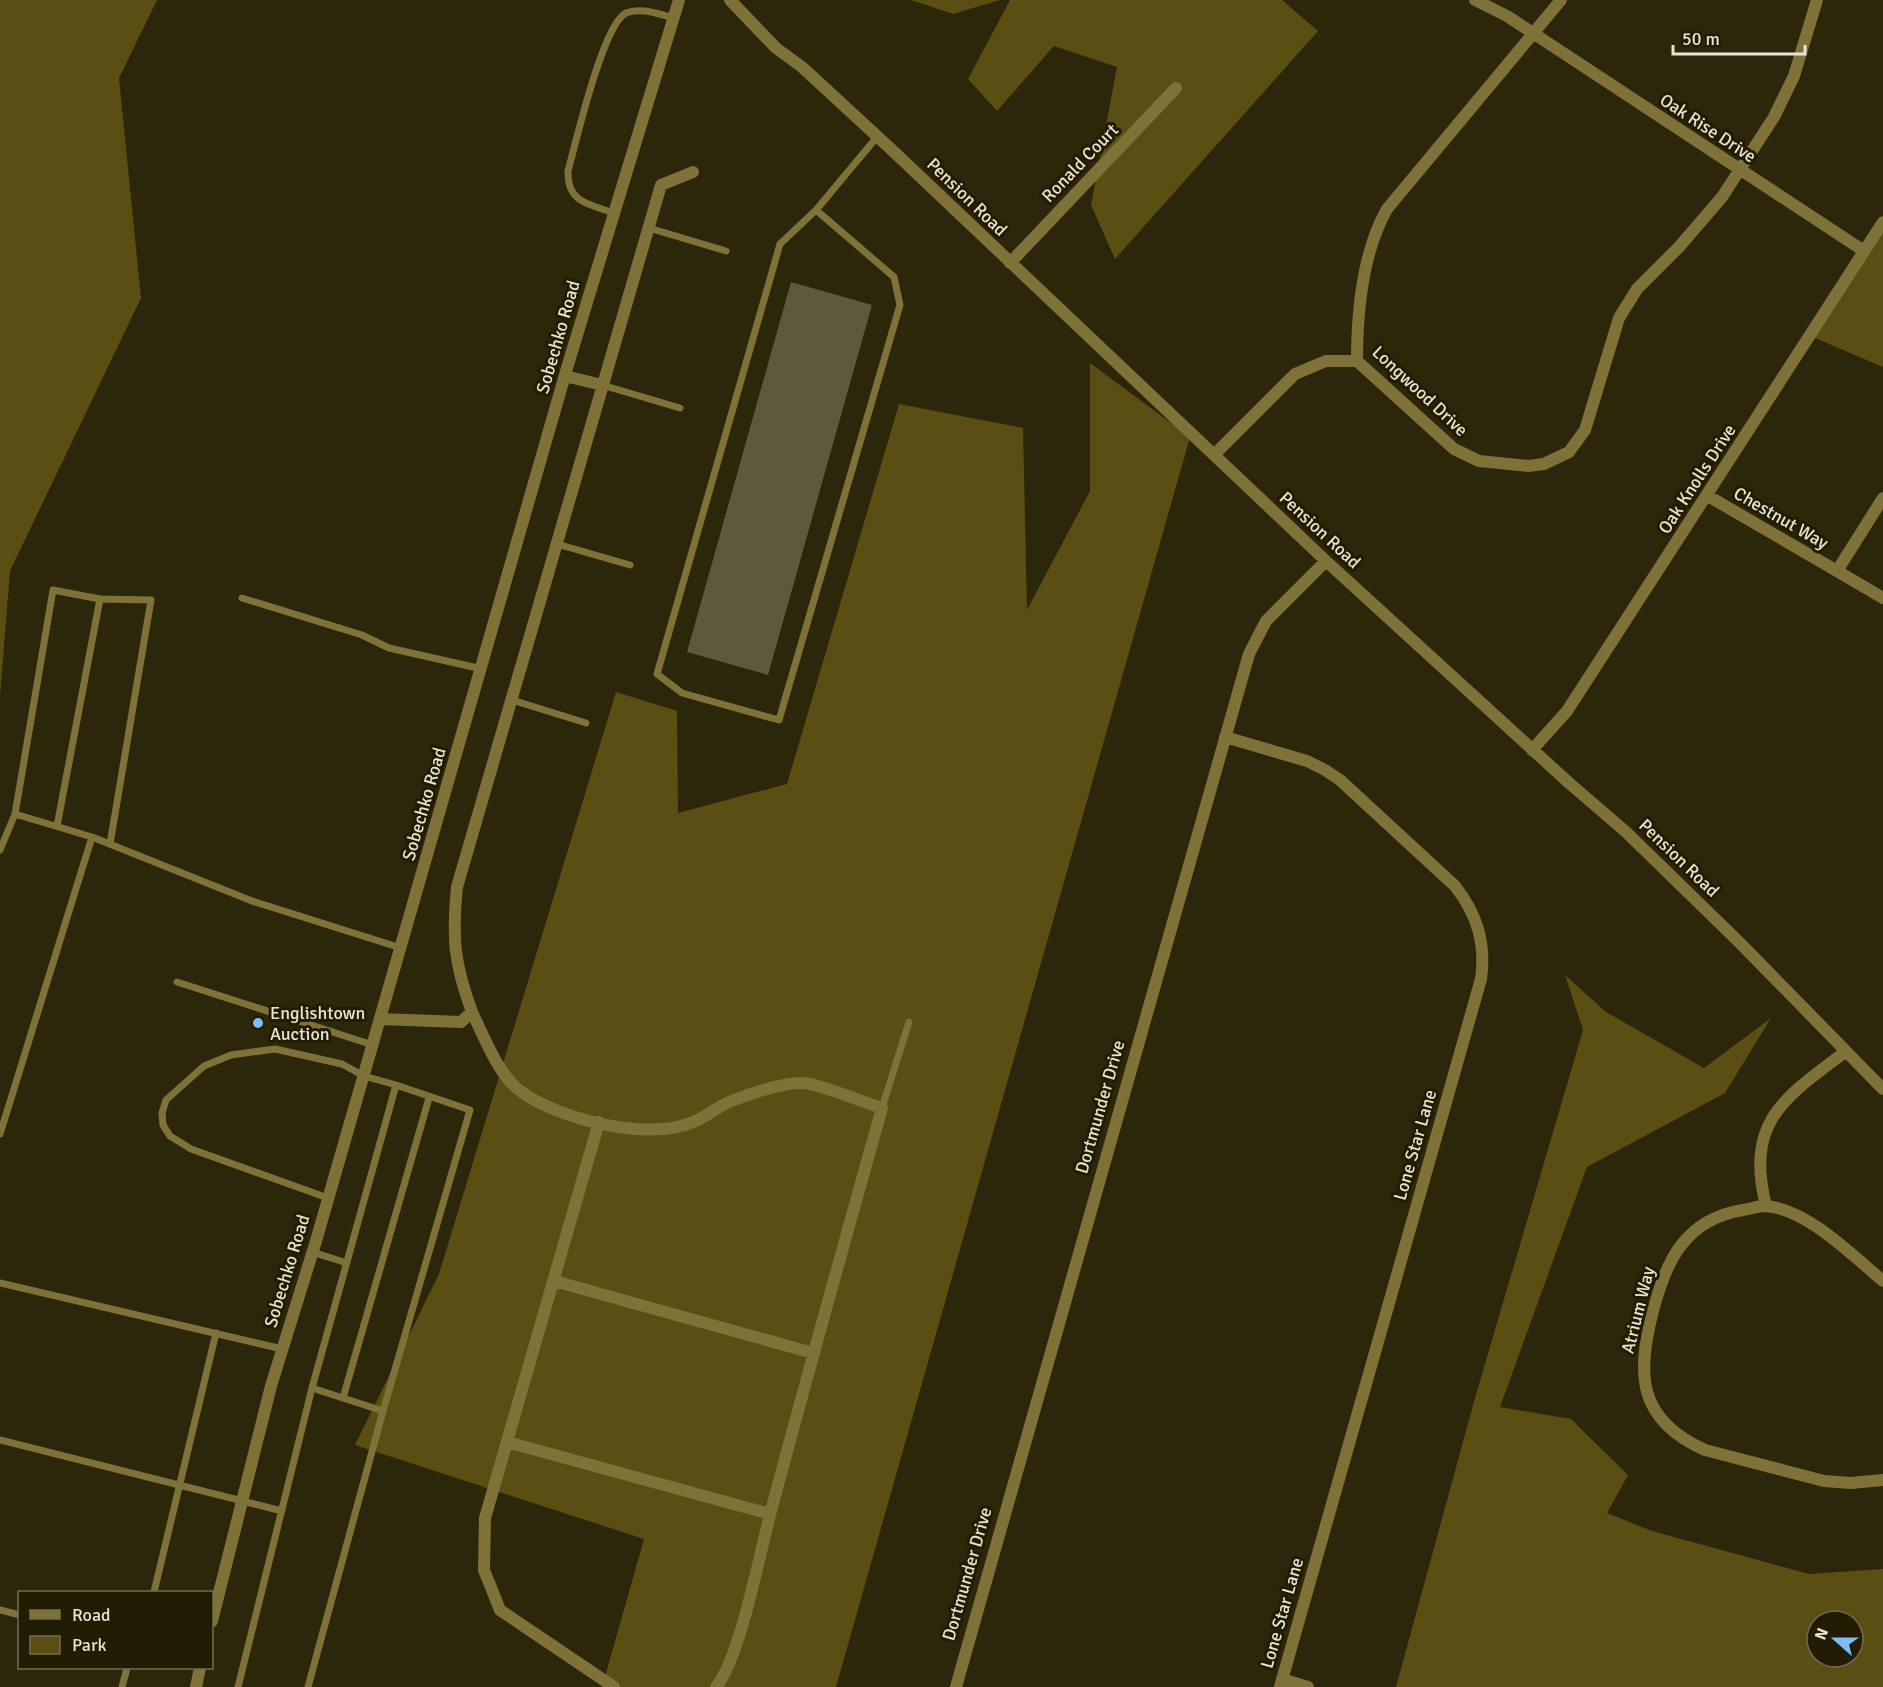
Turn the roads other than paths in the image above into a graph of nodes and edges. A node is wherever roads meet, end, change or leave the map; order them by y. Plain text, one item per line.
1 (679, 0) edge
2 (1475, 0) edge
3 (1561, 0) edge
4 (1817, 0) edge
5 (732, 1) edge
6 (671, 17) junction
7 (1533, 33) junction
8 (1176, 88) dead end
9 (877, 137) junction
10 (1740, 170) junction
11 (693, 172) dead end
12 (816, 210) junction
13 (614, 213) junction
14 (1883, 222) edge
15 (649, 228) junction
16 (726, 251) dead end
17 (1864, 251) junction
18 (1010, 263) junction
19 (1357, 361) junction
20 (565, 376) junction
21 (602, 385) junction
22 (680, 408) dead end
23 (1214, 455) junction
24 (1708, 496) junction
25 (1883, 498) edge
26 (556, 544) junction
27 (1326, 561) junction
28 (630, 565) dead end
29 (1837, 571) junction
30 (242, 598) dead end
31 (1883, 598) edge
32 (100, 599) junction
33 (482, 669) junction
34 (512, 700) junction
35 (586, 723) dead end
36 (1225, 737) junction
37 (1532, 750) junction
38 (15, 814) junction
39 (57, 826) junction
40 (92, 837) junction
41 (110, 844) junction
42 (0, 850) edge
43 (401, 948) junction
44 (177, 982) dead end
45 (472, 1012) junction
46 (380, 1019) junction
47 (909, 1022) dead end
48 (373, 1045) junction
49 (1845, 1052) junction
50 (364, 1076) junction
51 (396, 1085) junction
52 (1883, 1089) edge
53 (429, 1098) junction
54 (882, 1108) junction
55 (599, 1122) junction
56 (0, 1134) edge
57 (328, 1198) junction
58 (1766, 1206) junction
59 (312, 1252) junction
60 (347, 1263) junction
61 (554, 1281) junction
62 (1883, 1281) edge
63 (0, 1283) edge
64 (216, 1333) junction
65 (282, 1349) junction
66 (813, 1353) junction
67 (312, 1388) junction
68 (343, 1398) junction
69 (383, 1411) junction
70 (0, 1440) edge
71 (507, 1442) junction
72 (1883, 1480) edge
73 (180, 1484) junction
74 (240, 1501) junction
75 (282, 1511) junction
76 (770, 1514) junction
77 (154, 1591) edge
78 (0, 1610) edge
79 (18, 1614) edge
80 (213, 1617) edge
81 (127, 1669) edge
82 (201, 1669) edge
83 (1281, 1683) edge
84 (122, 1687) edge
85 (196, 1687) edge
86 (238, 1687) edge
87 (308, 1687) edge
88 (614, 1687) edge
89 (716, 1687) edge
90 (956, 1687) edge
91 (1308, 1687) edge

1 - 6 street, Sobechko Road
2 - 7 street
3 - 7 street, Longwood Drive
4 - 10 street, Longwood Drive
5 - 9 street, Pension Road
6 - 13 street, Sobechko Road
6 - 13 lane
7 - 10 street, Oak Rise Drive
7 - 19 street, Longwood Drive
8 - 18 street, Ronald Court
9 - 12 lane
9 - 18 street, Pension Road
10 - 17 street, Oak Rise Drive
10 - 19 street, Longwood Drive
11 - 15 street
12 - 12 lane
13 - 20 street, Sobechko Road
14 - 17 street, Oak Knolls Drive
15 - 16 lane
15 - 21 street
17 - 24 street, Oak Knolls Drive
18 - 23 street, Pension Road
19 - 23 street
20 - 21 street
20 - 33 street, Sobechko Road
21 - 22 lane
21 - 26 street
23 - 27 street, Pension Road
24 - 29 street, Chestnut Way
24 - 37 street, Oak Knolls Drive
25 - 29 street, Chestnut Way
26 - 28 lane
26 - 34 street
27 - 36 street, Dortmunder Drive
27 - 37 street, Pension Road
29 - 31 street, Chestnut Way
30 - 33 lane
32 - 38 lane
32 - 39 lane
32 - 41 lane
33 - 43 street, Sobechko Road
34 - 35 lane
34 - 45 street
36 - 83 street, Lone Star Lane
36 - 90 street, Dortmunder Drive
37 - 49 street, Pension Road
38 - 39 lane
38 - 42 lane
39 - 40 lane
40 - 41 lane
40 - 56 lane
41 - 43 lane
43 - 46 street, Sobechko Road
44 - 48 lane
45 - 46 street
45 - 55 street
46 - 48 street, Sobechko Road
47 - 54 lane
48 - 50 street, Sobechko Road
49 - 52 street, Pension Road
49 - 58 street
50 - 51 lane
50 - 57 street, Sobechko Road
50 - 57 lane
51 - 53 lane
51 - 60 lane
53 - 68 lane
53 - 69 lane
54 - 55 street
54 - 66 street
55 - 61 street
57 - 59 street, Sobechko Road
58 - 62 street, Atrium Way
58 - 72 street, Atrium Way
59 - 60 lane
59 - 65 street, Sobechko Road
60 - 67 lane
61 - 66 street
61 - 71 street
63 - 64 lane
64 - 65 lane
64 - 73 lane
65 - 74 street, Sobechko Road
66 - 76 street
67 - 68 lane
67 - 75 lane
68 - 69 lane
69 - 87 lane
70 - 73 lane
71 - 76 street
71 - 88 street
73 - 74 lane
73 - 77 lane
74 - 75 lane
74 - 80 street, Sobechko Road
75 - 86 lane
76 - 89 street
78 - 79 lane
81 - 84 lane
82 - 85 street
83 - 91 street

